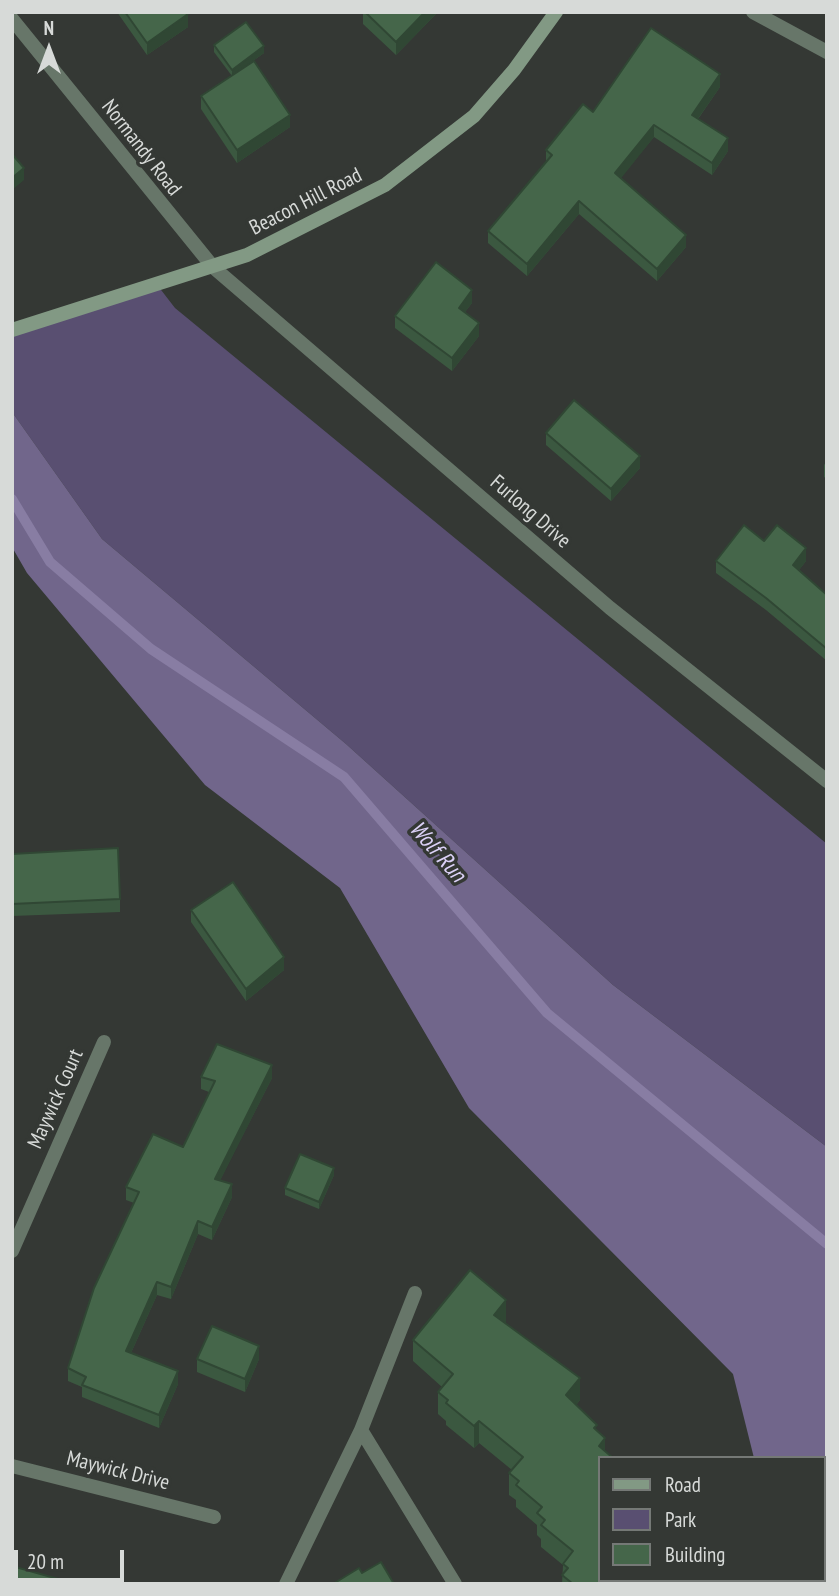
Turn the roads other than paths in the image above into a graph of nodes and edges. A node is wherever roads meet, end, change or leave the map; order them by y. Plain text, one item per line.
1 (556, 12) edge
2 (753, 12) edge
3 (12, 19) edge
4 (827, 52) edge
5 (213, 267) junction
6 (12, 330) edge
7 (827, 781) edge
8 (104, 1042) dead end
9 (12, 1251) edge
10 (415, 1293) dead end
11 (361, 1430) junction
12 (12, 1466) edge
13 (214, 1517) dead end
14 (286, 1584) edge
15 (455, 1584) edge

1 - 5 street, Beacon Hill Road
2 - 4 street
3 - 5 street, Normandy Road
5 - 6 street, Beacon Hill Road
5 - 7 street, Furlong Drive
8 - 9 street, Maywick Court
10 - 11 street
11 - 14 street
11 - 15 street
12 - 13 street, Maywick Drive

